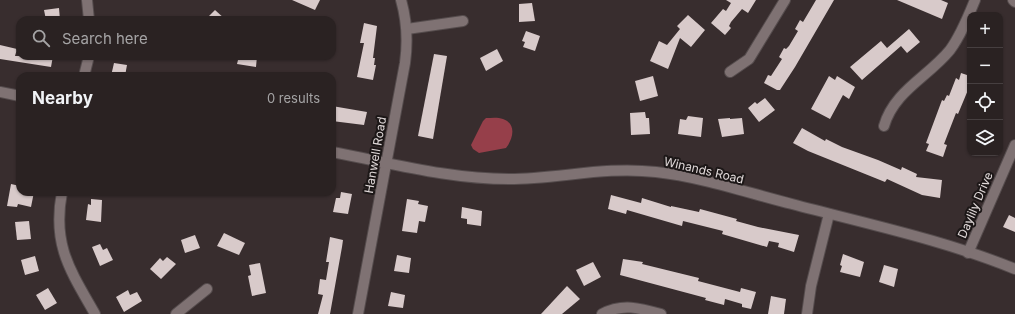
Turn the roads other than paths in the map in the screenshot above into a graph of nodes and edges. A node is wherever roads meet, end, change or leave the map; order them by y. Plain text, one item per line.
1 (87, 0) edge
2 (401, 0) edge
3 (785, 0) edge
4 (975, 0) edge
5 (89, 16) edge
6 (463, 21) dead end
7 (407, 29) junction
8 (87, 60) edge
9 (85, 72) edge
10 (730, 72) dead end
11 (0, 92) edge
12 (16, 95) edge
13 (884, 126) dead end
14 (1015, 145) edge
15 (336, 153) edge
16 (387, 162) junction
17 (62, 196) edge
18 (829, 214) junction
19 (968, 253) junction
20 (1015, 269) edge
21 (207, 289) dead end
22 (95, 314) edge
23 (176, 314) edge
24 (358, 314) edge
25 (602, 314) edge
26 (661, 314) edge
27 (807, 314) edge

1 - 5 street
2 - 7 street, Hanwell Road
3 - 10 street
4 - 13 street
6 - 7 street
7 - 16 street, Hanwell Road
8 - 9 street
11 - 12 street
14 - 19 street, Daylily Drive
15 - 16 street, Winands Road
16 - 18 street, Winands Road
16 - 24 street, Hanwell Road
17 - 22 street
18 - 19 street, Winands Road
18 - 27 street
19 - 20 street, Winands Road
21 - 23 street
25 - 26 street

